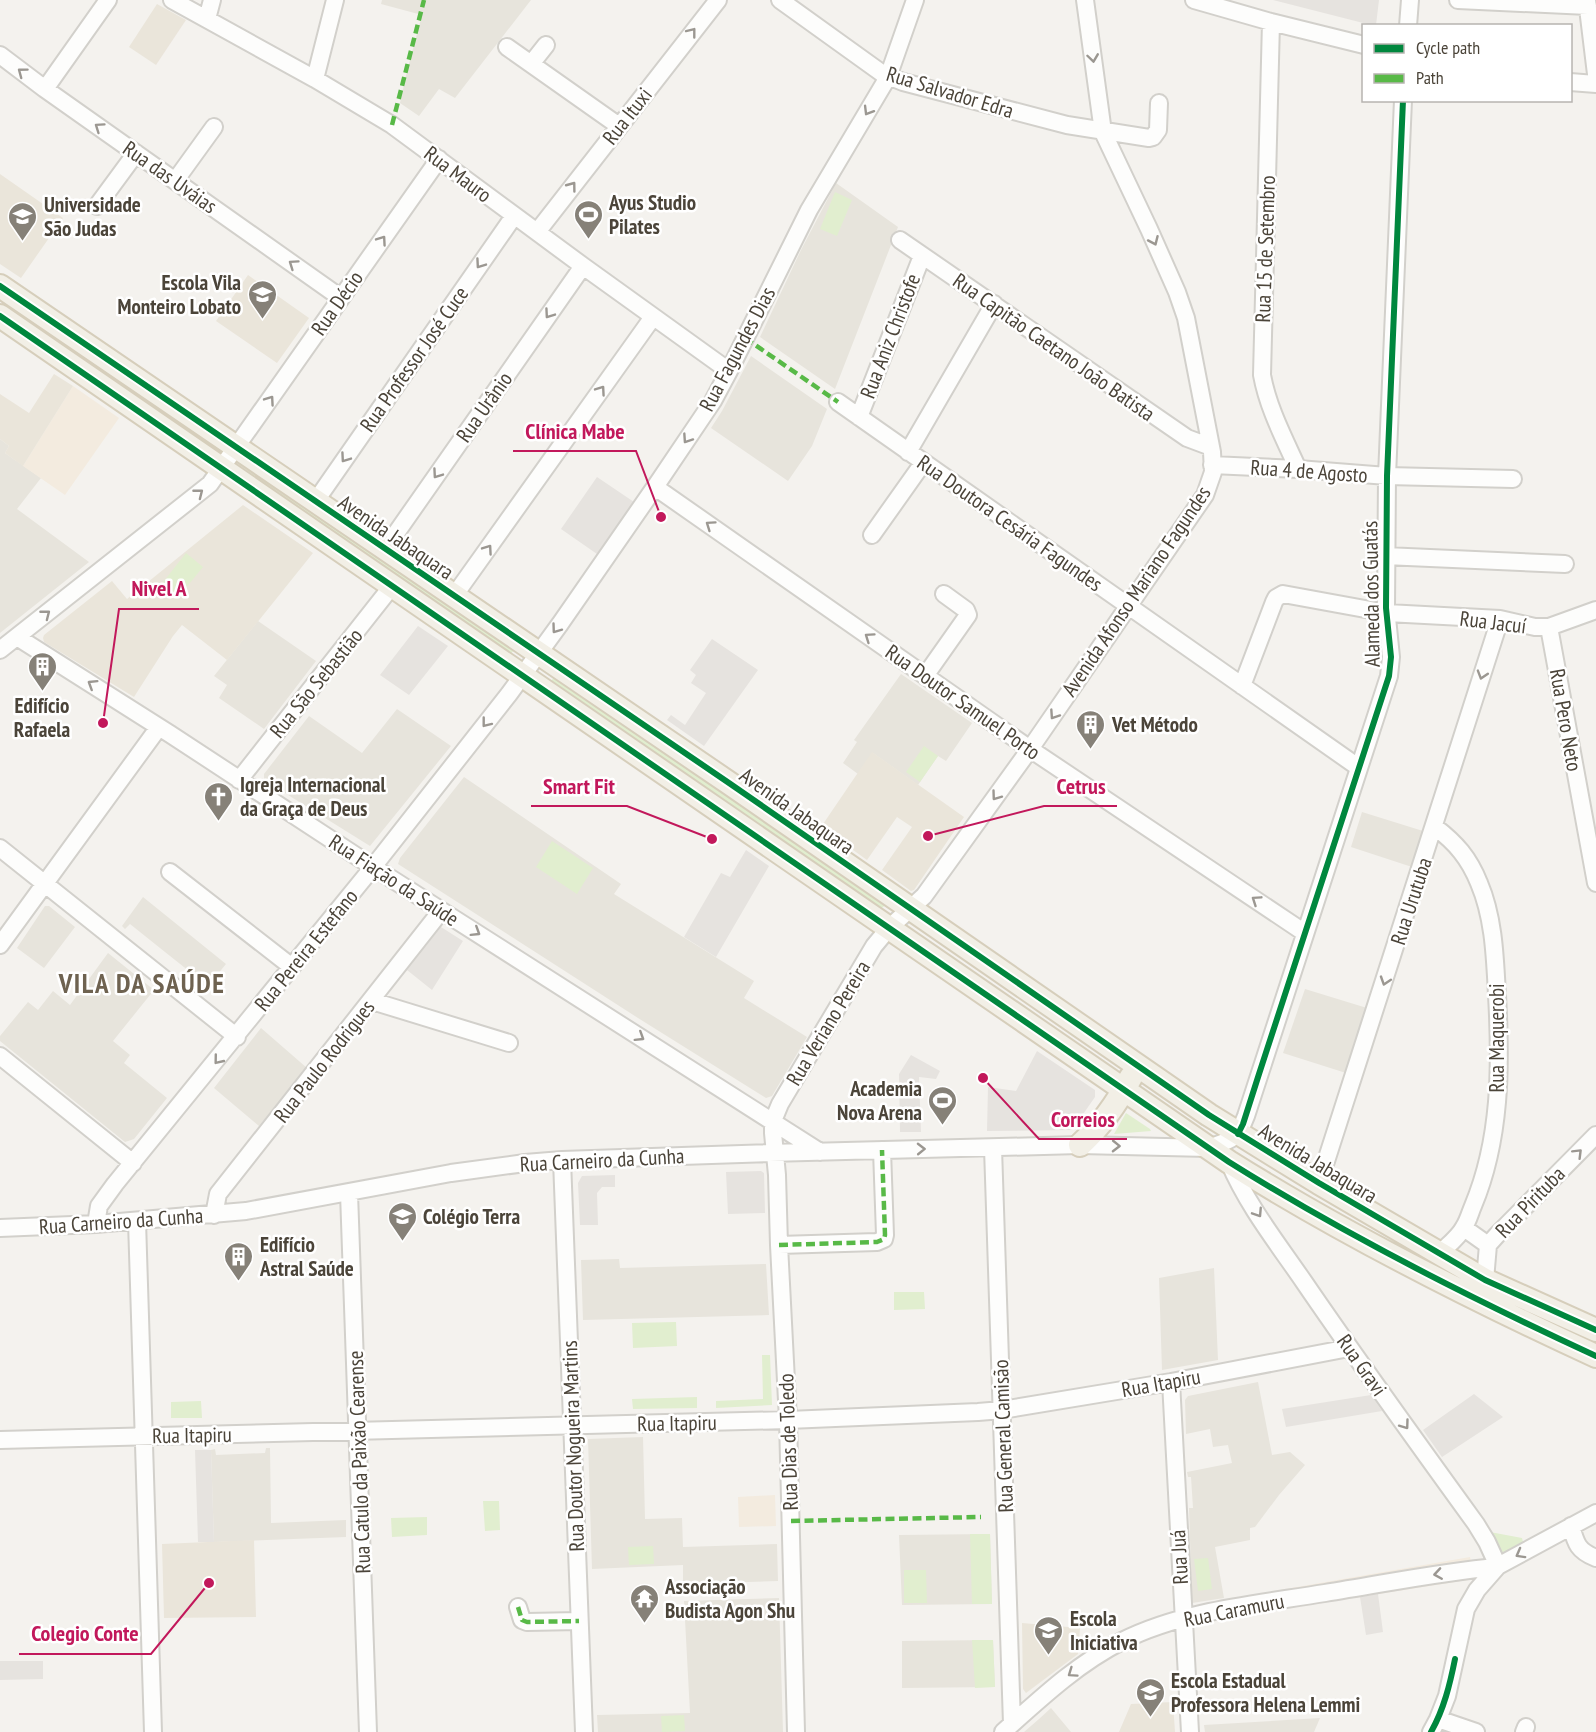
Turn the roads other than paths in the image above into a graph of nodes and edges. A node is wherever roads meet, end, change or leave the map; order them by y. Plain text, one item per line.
1 (108, 0) edge
2 (172, 0) edge
3 (212, 0) edge
4 (335, 0) edge
5 (718, 0) edge
6 (780, 0) edge
7 (915, 0) edge
8 (1085, 0) edge
9 (1194, 0) edge
10 (1410, 0) edge
11 (1458, 0) edge
12 (1588, 3) edge
13 (207, 19) junction
14 (1271, 22) junction
15 (1408, 24) edge
16 (546, 45) dead end
17 (1362, 45) edge
18 (507, 47) dead end
19 (0, 55) edge
20 (531, 64) junction
21 (1596, 74) edge
22 (888, 77) junction
23 (315, 79) junction
24 (1572, 82) edge
25 (1596, 84) edge
26 (45, 89) junction
27 (1403, 102) edge
28 (1158, 103) dead end
29 (619, 126) junction
30 (214, 127) dead end
31 (1103, 132) junction
32 (136, 153) junction
33 (439, 159) junction
34 (175, 181) junction
35 (97, 206) dead end
36 (513, 216) junction
37 (537, 232) junction
38 (900, 240) dead end
39 (922, 256) junction
40 (583, 266) junction
41 (0, 286) edge
42 (341, 297) junction
43 (994, 304) junction
44 (1, 318) edge
45 (653, 318) junction
46 (729, 371) junction
47 (838, 402) dead end
48 (859, 417) junction
49 (1210, 447) junction
50 (237, 448) junction
51 (908, 452) junction
52 (923, 463) junction
53 (1212, 465) junction
54 (221, 469) junction
55 (1298, 469) junction
56 (1387, 476) junction
57 (1513, 479) dead end
58 (655, 487) junction
59 (315, 502) junction
60 (872, 535) dead end
61 (385, 549) junction
62 (1385, 556) junction
63 (1565, 564) dead end
64 (392, 586) junction
65 (944, 594) dead end
66 (454, 596) junction
67 (1128, 605) junction
68 (1596, 610) edge
69 (1387, 613) junction
70 (1500, 619) junction
71 (1549, 627) junction
72 (17, 637) junction
73 (0, 650) edge
74 (538, 654) junction
75 (522, 676) junction
76 (925, 676) junction
77 (1242, 686) junction
78 (159, 727) junction
79 (1030, 749) junction
80 (1358, 767) junction
81 (238, 780) junction
82 (1435, 827) junction
83 (0, 848) edge
84 (373, 867) junction
85 (170, 872) dead end
86 (44, 883) junction
87 (1596, 883) edge
88 (910, 909) junction
89 (441, 910) junction
90 (889, 928) junction
91 (1305, 933) junction
92 (0, 945) edge
93 (292, 968) junction
94 (372, 1001) junction
95 (237, 1037) junction
96 (509, 1043) dead end
97 (0, 1056) edge
98 (1137, 1066) junction
99 (1124, 1090) junction
100 (773, 1127) junction
101 (1238, 1134) junction
102 (1596, 1135) edge
103 (1080, 1145) junction
104 (993, 1148) junction
105 (1208, 1148) junction
106 (882, 1150) junction
107 (820, 1152) junction
108 (756, 1153) junction
109 (775, 1153) junction
110 (562, 1160) junction
111 (1229, 1162) junction
112 (133, 1163) junction
113 (1319, 1183) junction
114 (349, 1193) junction
115 (214, 1215) junction
116 (137, 1221) junction
117 (96, 1224) junction
118 (0, 1228) edge
119 (1464, 1228) junction
120 (779, 1245) junction
121 (1488, 1245) junction
122 (1439, 1254) junction
123 (1485, 1280) junction
124 (1596, 1330) edge
125 (1349, 1348) junction
126 (1596, 1356) edge
127 (1171, 1382) junction
128 (1002, 1410) junction
129 (788, 1420) junction
130 (572, 1425) junction
131 (358, 1431) junction
132 (143, 1436) junction
133 (0, 1440) edge
134 (1596, 1513) edge
135 (1571, 1527) junction
136 (1596, 1558) edge
137 (1497, 1567) junction
138 (518, 1607) dead end
139 (1183, 1619) junction
140 (579, 1621) junction
141 (1435, 1725) edge
142 (1007, 1728) edge
143 (153, 1732) edge
144 (368, 1732) edge
145 (584, 1732) edge
146 (796, 1732) edge
147 (1190, 1732) edge
148 (1476, 1732) edge

1 - 26 street
2 - 13 street, Rua Mauro
3 - 13 street
4 - 23 street
29 -> 5 street, Rua Ituxi
6 - 22 street, Rua Salvador Edra
7 - 22 street, Rua Fagundes Dias
8 -> 31 street, Avenida Afonso Mariano Fagundes
9 - 14 street
10 - 15 street
11 - 12 street
12 - 21 street
13 - 23 street, Rua Mauro
14 - 17 street
14 - 55 street, Rua 15 de Setembro
16 - 20 street
18 - 20 street
26 -> 19 street, Rua das Uváias
20 - 29 street
22 - 31 street, Rua Salvador Edra
22 -> 46 street, Rua Fagundes Dias
23 - 33 street, Rua Mauro
24 - 25 street
32 -> 26 street, Rua das Uváias
27 - 56 street, Alameda dos Guatás
28 - 31 street, Rua Salvador Edra
37 -> 29 street, Rua Ituxi
30 - 34 street
31 -> 49 street, Avenida Afonso Mariano Fagundes
32 - 34 street, Rua das Uváias
32 - 35 street
33 - 36 street, Rua Mauro
42 -> 33 street, Rua Décio
42 -> 34 street, Rua das Uváias
36 - 37 street, Rua Mauro
36 -> 59 street, Rua Professor José Cuce
37 - 40 street, Rua Mauro
38 - 39 street, Rua Capitão Caetano João Batista
39 - 43 street, Rua Capitão Caetano João Batista
39 - 48 street, Rua Aniz Christofe
40 - 45 street, Rua Mauro
40 -> 61 street, Rua Urânio
41 - 50 main road, Avenida Jabaquara
50 -> 42 street, Rua Décio
43 - 49 street, Rua Capitão Caetano João Batista
43 - 51 street
44 - 54 main road, Avenida Jabaquara
45 - 46 street, Rua Mauro
66 -> 45 street
46 -> 58 street, Rua Fagundes Dias
47 - 48 street, Rua Doutora Cesária Fagundes
48 - 51 street, Rua Doutora Cesária Fagundes
49 - 53 street, Avenida Afonso Mariano Fagundes
50 - 54 street, Rua Décio
50 - 59 main road, Avenida Jabaquara
51 - 52 street, Rua Doutora Cesária Fagundes
52 - 60 street
52 - 67 street, Rua Doutora Cesária Fagundes
53 - 55 street, Rua 4 de Agosto
53 - 67 street, Avenida Afonso Mariano Fagundes
54 - 64 main road, Avenida Jabaquara
72 -> 54 street, Rua Décio
55 - 56 street, Rua 4 de Agosto
56 - 57 street, Rua 4 de Agosto
56 - 62 street, Alameda dos Guatás
58 -> 74 street, Rua Fagundes Dias
76 -> 58 street, Rua Doutor Samuel Porto
59 - 61 main road, Avenida Jabaquara
61 - 66 main road, Avenida Jabaquara
62 - 63 street
62 - 69 street, Alameda dos Guatás
64 - 75 main road, Avenida Jabaquara
64 - 81 street, Rua São Sebastião
65 - 76 street
66 - 74 main road, Avenida Jabaquara
67 - 77 street, Rua Doutora Cesária Fagundes
67 -> 79 street, Avenida Afonso Mariano Fagundes
68 - 71 street, Rua Jacuí
69 - 70 street, Rua Jacuí
69 - 77 street, Rua Jacuí
69 - 80 street, Alameda dos Guatás
70 - 71 street, Rua Jacuí
70 -> 82 street, Rua Urutuba
71 - 87 street, Rua Pero Neto
72 - 73 street, Rua Décio
78 -> 72 street, Rua Fiação da Saúde
74 - 75 street, Rua Fagundes Dias
74 - 88 main road, Avenida Jabaquara
75 -> 84 street, Rua Pereira Estefano
75 - 90 main road, Avenida Jabaquara
76 - 79 street, Rua Doutor Samuel Porto
77 - 80 street, Rua Doutora Cesária Fagundes
78 - 81 street, Rua Fiação da Saúde
78 - 86 street
79 -> 88 street, Avenida Afonso Mariano Fagundes
91 -> 79 street, Rua Doutor Samuel Porto
80 - 91 street, Alameda dos Guatás
81 - 84 street, Rua Fiação da Saúde
82 -> 113 street, Rua Urutuba
82 - 119 street, Rua Maquerobi
83 - 86 street
84 - 89 street, Rua Fiação da Saúde
84 - 93 street, Rua Pereira Estefano
85 - 93 street
86 - 92 street
86 - 95 street
88 - 90 street, Avenida Afonso Mariano Fagundes
88 - 98 main road, Avenida Jabaquara
89 - 94 street, Rua Paulo Rodrigues
89 -> 100 street, Rua Fiação da Saúde
90 - 99 main road, Avenida Jabaquara
90 - 100 street, Rua Veriano Pereira
91 - 101 street, Alameda dos Guatás
93 - 95 street, Rua Pereira Estefano
94 - 96 street
94 - 115 street, Rua Paulo Rodrigues
95 -> 112 street, Rua Pereira Estefano
97 - 112 street
98 - 99 main road
98 - 101 main road, Avenida Jabaquara
99 - 103 main road
99 - 105 main road, Avenida Jabaquara
100 - 107 street
100 - 108 street, Rua Veriano Pereira
100 - 109 street
101 - 105 street
101 - 113 main road, Avenida Jabaquara
121 -> 102 street, Rua Pirituba
103 - 104 street, Rua Carneiro da Cunha
103 -> 105 street, Rua Carneiro da Cunha
106 -> 104 street, Rua Carneiro da Cunha
104 - 128 street, Rua General Camisão
105 - 111 main road, Avenida Jabaquara
106 - 107 street, Rua Carneiro da Cunha
106 - 120 street
107 - 109 street, Rua Carneiro da Cunha
108 - 109 street, Rua Carneiro da Cunha
108 - 110 street, Rua Carneiro da Cunha
109 - 120 street, Rua Dias de Toledo
110 - 114 street, Rua Carneiro da Cunha
110 - 130 street, Rua Doutor Nogueira Martins
111 -> 125 street, Rua Gravi
111 - 126 main road, Avenida Jabaquara
112 - 117 street, Rua Pereira Estefano
113 - 122 main road, Avenida Jabaquara
114 - 115 street, Rua Carneiro da Cunha
114 - 131 street, Rua Catulo da Paixão Cearense
115 - 116 street, Rua Carneiro da Cunha
116 - 117 street, Rua Carneiro da Cunha
116 - 132 street
117 - 118 street, Rua Carneiro da Cunha
119 - 121 street
119 - 122 street, Rua Maquerobi
120 - 129 street, Rua Dias de Toledo
121 - 123 street, Rua Pirituba
122 - 123 main road, Avenida Jabaquara
123 - 124 main road, Avenida Jabaquara
125 - 127 street, Rua Itapiru
125 -> 137 street, Rua Gravi
127 - 128 street, Rua Itapiru
127 - 139 street, Rua Juá
128 - 129 street, Rua Itapiru
128 - 142 street, Rua General Camisão
129 - 130 street, Rua Itapiru
129 - 146 street, Rua Dias de Toledo
130 - 131 street, Rua Itapiru
130 - 140 street, Rua Doutor Nogueira Martins
131 - 132 street, Rua Itapiru
131 - 144 street, Rua Catulo da Paixão Cearense
132 - 133 street, Rua Itapiru
132 - 143 street
134 - 135 street
135 - 136 street
135 -> 137 street
137 -> 139 street, Rua Caramuru
137 - 141 street
138 - 140 street
139 -> 142 street, Rua Caramuru
139 - 147 street, Rua Juá
140 - 145 street, Rua Doutor Nogueira Martins
141 - 148 street

